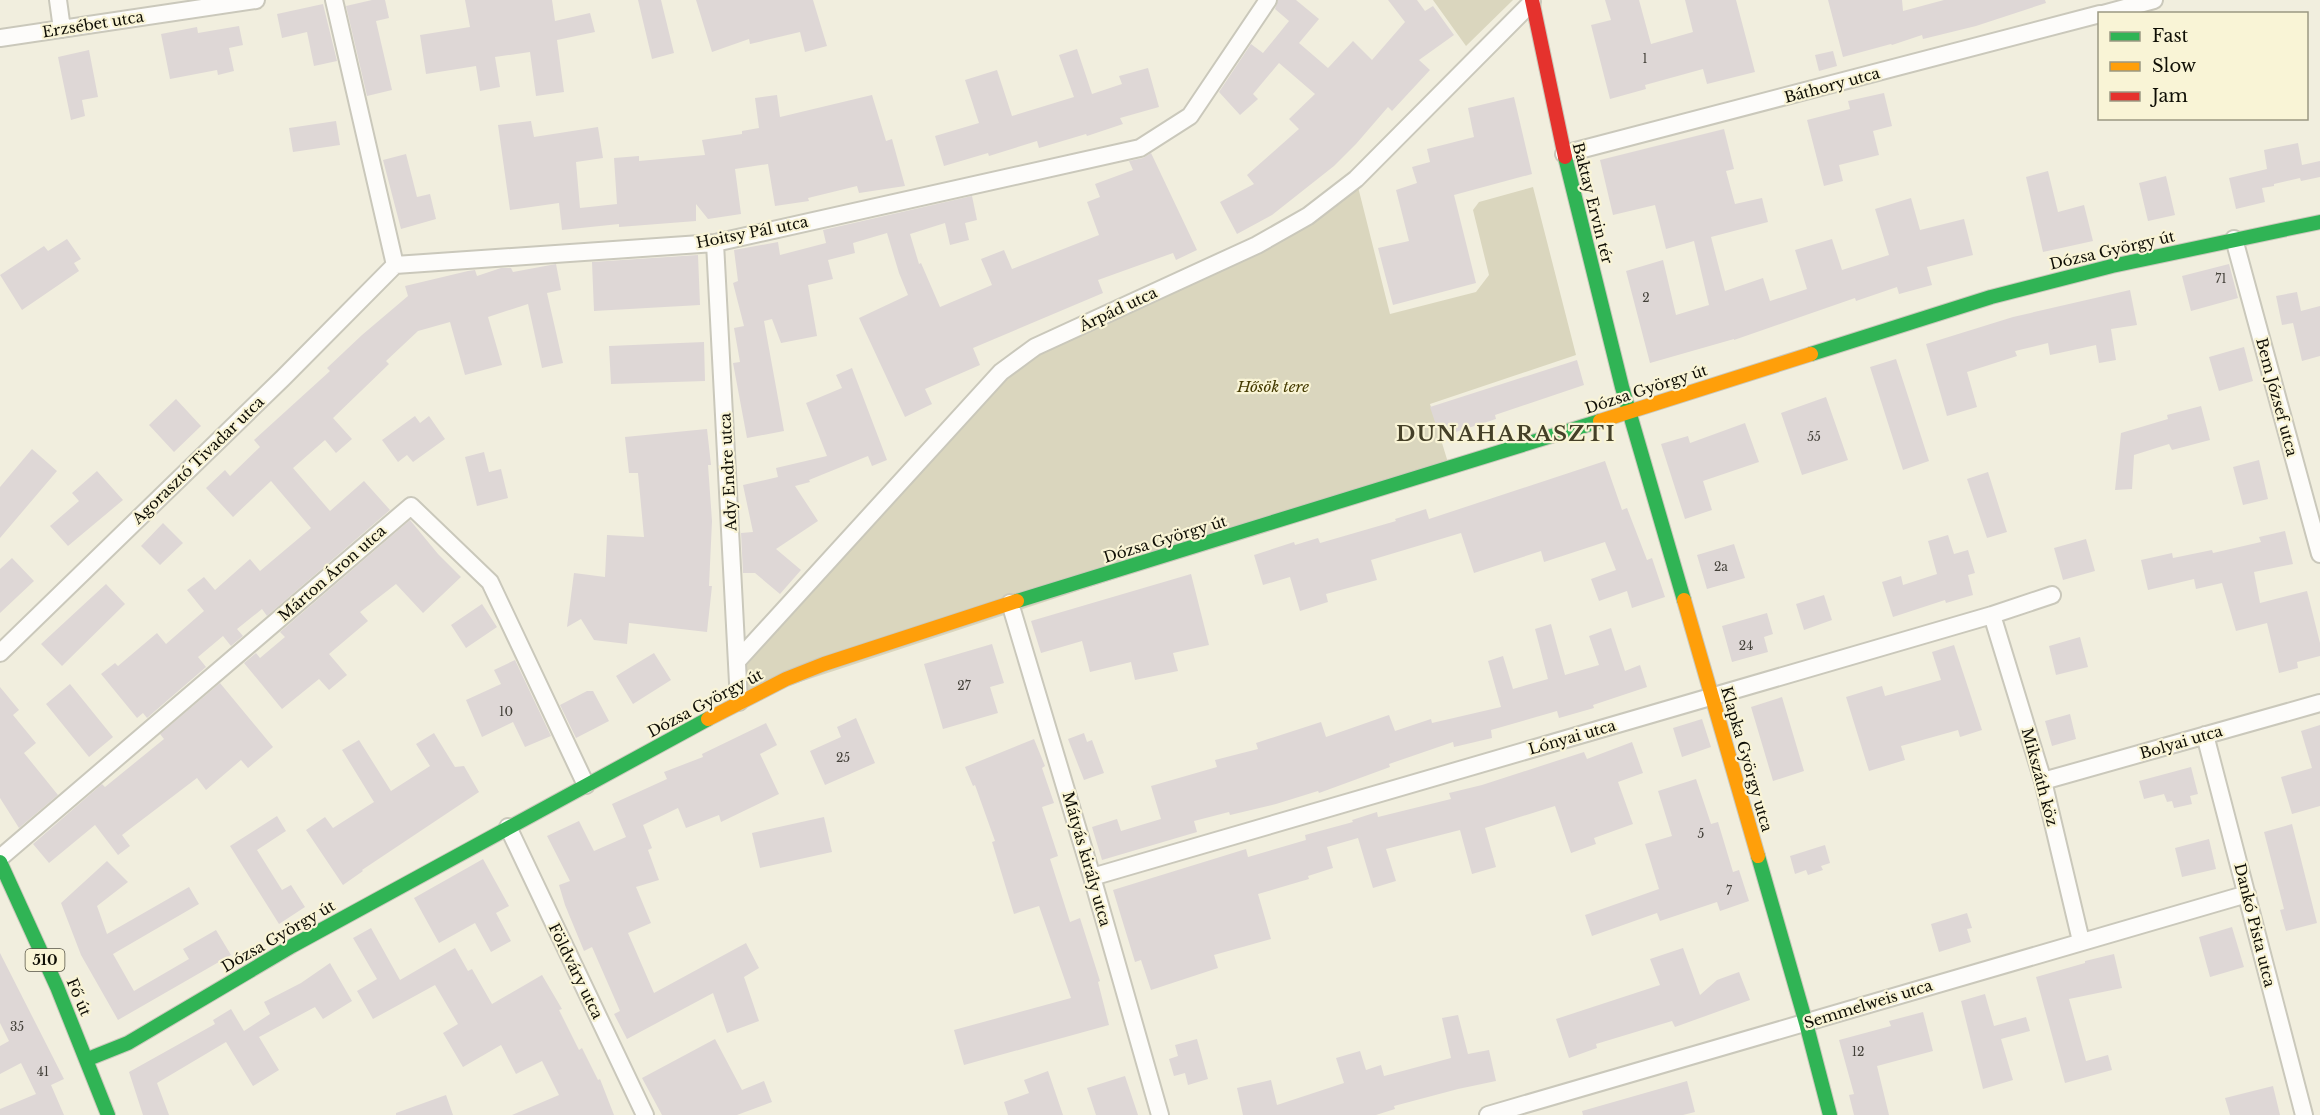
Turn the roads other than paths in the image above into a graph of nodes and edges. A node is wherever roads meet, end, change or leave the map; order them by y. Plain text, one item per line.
1 (58, 0) edge
2 (256, 0) edge
3 (334, 0) edge
4 (1268, 0) edge
5 (2154, 0) edge
6 (1532, 1) edge
7 (2109, 12) edge
8 (2098, 15) edge
9 (62, 29) junction
10 (0, 38) edge
11 (1564, 154) junction
12 (2320, 222) edge
13 (2234, 239) junction
14 (716, 243) junction
15 (395, 266) junction
16 (1630, 412) junction
17 (2320, 554) edge
18 (2052, 595) dead end
19 (1010, 603) junction
20 (1992, 615) junction
21 (0, 653) edge
22 (739, 659) junction
23 (1712, 696) junction
24 (740, 702) junction
25 (2320, 703) edge
26 (2205, 735) junction
27 (2043, 781) junction
28 (586, 785) junction
29 (508, 827) junction
30 (0, 860) edge
31 (1092, 877) junction
32 (2247, 894) junction
33 (2081, 941) junction
34 (1806, 1023) junction
35 (88, 1059) junction
36 (108, 1115) edge
37 (645, 1115) edge
38 (1160, 1115) edge
39 (1488, 1115) edge
40 (1830, 1115) edge
41 (2304, 1115) edge

1 - 9 street
2 - 9 street, Erzsébet utca
3 - 15 street
4 - 14 street, Hoitsy Pál utca
5 - 7 street, Báthory utca
6 - 11 main road, Baktay Ervin tér
6 - 22 street, Árpád utca
8 - 11 street, Báthory utca
9 - 10 street, Erzsébet utca
11 - 16 main road, Baktay Ervin tér
12 - 13 main road, Dózsa György út
13 - 16 main road, Dózsa György út
13 - 17 street, Bem József utca
14 - 15 street, Hoitsy Pál utca
14 - 22 street, Ady Endre utca
15 - 21 street, Agorasztó Tivadar utca
16 - 19 main road, Dózsa György út
16 - 23 main road, Klapka György utca
18 - 20 street, Lónyai utca
19 - 24 main road, Dózsa György út
19 - 31 street, Mátyás király utca
20 - 23 street, Lónyai utca
20 - 27 street, Mikszáth köz
22 - 24 street, Ady Endre utca
23 - 31 street, Lónyai utca
23 - 34 main road, Klapka György utca
24 - 28 main road, Dózsa György út
25 - 26 street, Bolyai utca
26 - 27 street, Bolyai utca
26 - 32 street, Dankó Pista utca
27 - 33 street, Mikszáth köz
28 - 29 main road, Dózsa György út
28 - 30 street, Márton Áron utca
29 - 35 main road, Dózsa György út
29 - 37 street, Földváry utca
30 - 35 main road, Fő út / 510
31 - 38 street, Mátyás király utca
32 - 33 street, Semmelweis utca
32 - 41 street, Dankó Pista utca
33 - 34 street, Semmelweis utca
34 - 39 street, Semmelweis utca
34 - 40 main road, Klapka György utca
35 - 36 main road, Fő út / 510

